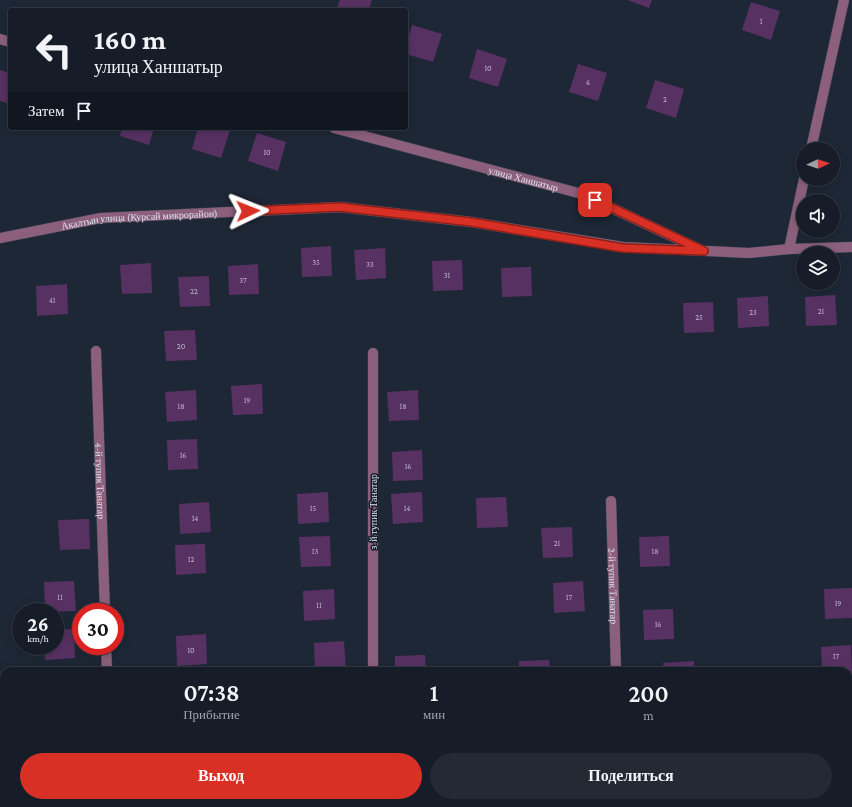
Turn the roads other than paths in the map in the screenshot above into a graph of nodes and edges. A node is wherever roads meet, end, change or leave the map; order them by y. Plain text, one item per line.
1 (844, 0) edge
2 (342, 130) edge
3 (813, 142) edge
4 (802, 186) edge
5 (0, 238) edge
6 (852, 247) edge
7 (789, 249) junction
8 (704, 251) junction
9 (96, 350) dead end
10 (373, 353) dead end
11 (611, 501) dead end
12 (105, 603) edge
13 (106, 655) edge
14 (106, 667) edge
15 (373, 667) edge
16 (616, 667) edge

1 - 3 street
2 - 8 street, улица Ханшатыр
4 - 7 street
5 - 8 street, Акалтын улица (Курсай микрорайон)
6 - 7 street, Акалтын улица (Курсай микрорайон)
7 - 8 street, Акалтын улица (Курсай микрорайон)
9 - 12 street, 4-й тупик Танатар
10 - 15 street, 3-й тупик Танатар
11 - 16 street, 2-й тупик Танатар
13 - 14 street

